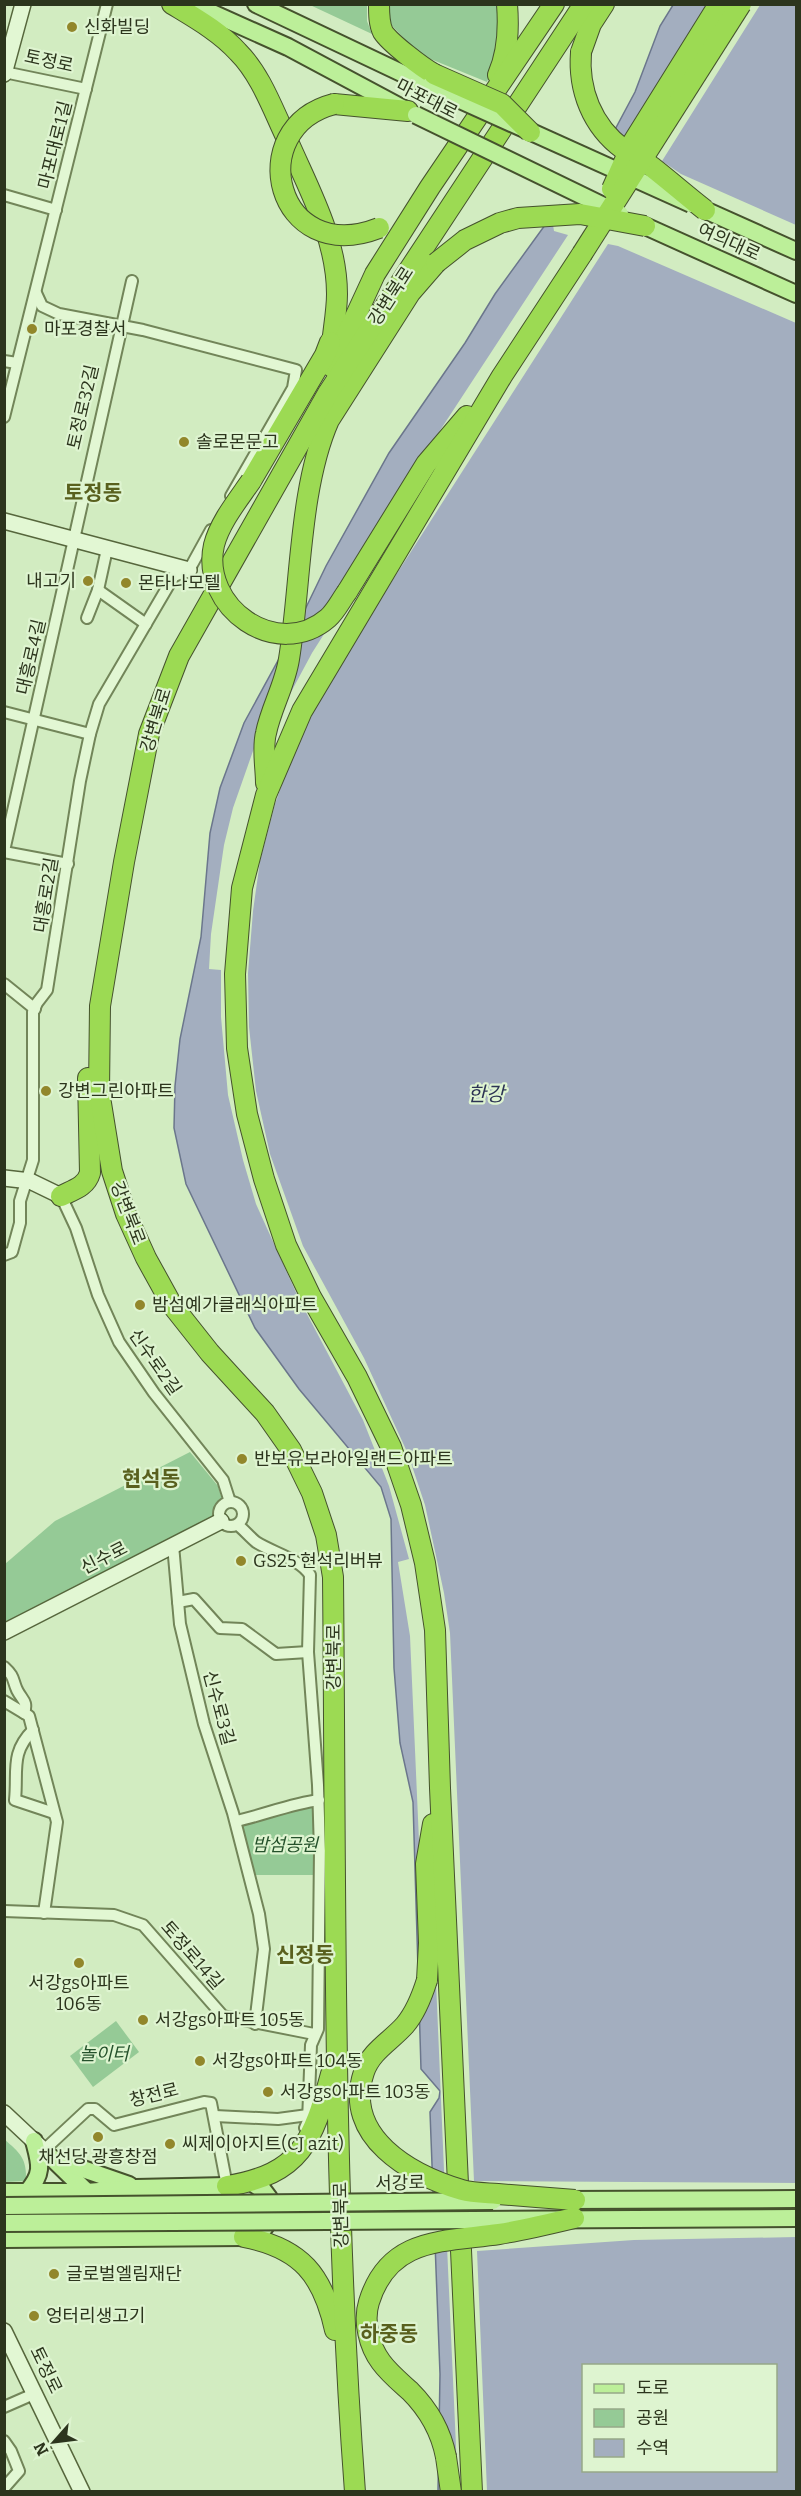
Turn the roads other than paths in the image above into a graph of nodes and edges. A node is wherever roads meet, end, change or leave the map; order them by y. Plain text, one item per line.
1 (23, 4) edge
2 (107, 4) edge
3 (172, 4) edge
4 (192, 4) edge
5 (256, 4) edge
6 (379, 4) edge
7 (507, 4) edge
8 (554, 4) edge
9 (584, 4) edge
10 (604, 4) edge
11 (719, 4) edge
12 (741, 4) edge
13 (5, 72) edge
14 (431, 80) junction
15 (86, 89) junction
16 (493, 92) junction
17 (412, 113) junction
18 (530, 132) joint
19 (430, 187) junction
20 (4, 195) edge
21 (56, 210) junction
22 (705, 210) junction
23 (645, 226) junction
24 (796, 251) edge
25 (582, 254) junction
26 (132, 281) dead end
27 (36, 293) junction
28 (796, 294) edge
29 (121, 327) junction
30 (331, 337) junction
31 (4, 361) edge
32 (17, 363) junction
33 (331, 371) junction
34 (502, 376) junction
35 (328, 393) junction
36 (4, 417) edge
37 (4, 521) edge
38 (74, 541) junction
39 (107, 549) junction
40 (189, 570) junction
41 (98, 590) junction
42 (87, 618) dead end
43 (146, 624) junction
44 (4, 712) edge
45 (34, 719) junction
46 (90, 734) junction
47 (266, 795) junction
48 (10, 802) edge
49 (4, 852) edge
50 (68, 864) junction
51 (4, 984) edge
52 (35, 1009) junction
53 (98, 1042) junction
54 (4, 1178) edge
55 (25, 1180) junction
56 (61, 1196) junction
57 (4, 1255) edge
58 (230, 1502) junction
59 (221, 1521) junction
60 (238, 1525) junction
61 (173, 1545) junction
62 (178, 1602) junction
63 (4, 1632) edge
64 (308, 1652) junction
65 (5, 1669) edge
66 (4, 1701) edge
67 (24, 1713) junction
68 (33, 1730) junction
69 (440, 1788) junction
70 (319, 1800) junction
71 (54, 1813) junction
72 (236, 1821) junction
73 (4, 1911) edge
74 (44, 1913) junction
75 (255, 2024) junction
76 (314, 2034) junction
77 (337, 2051) junction
78 (4, 2113) edge
79 (308, 2115) junction
80 (215, 2116) junction
81 (43, 2150) junction
82 (274, 2173) junction
83 (251, 2182) junction
84 (227, 2186) junction
85 (136, 2188) junction
86 (4, 2192) edge
87 (27, 2192) junction
88 (87, 2192) junction
89 (796, 2199) edge
90 (4, 2206) edge
91 (575, 2209) junction
92 (796, 2218) edge
93 (4, 2223) edge
94 (244, 2237) junction
95 (160, 2238) junction
96 (4, 2239) edge
97 (4, 2331) edge
98 (346, 2368) junction
99 (36, 2393) junction
100 (4, 2407) edge
101 (4, 2441) edge
102 (4, 2488) edge
103 (77, 2490) edge
104 (355, 2492) edge
105 (451, 2492) edge
106 (472, 2492) edge

1 - 13 street, 토정로
2 - 15 street, 마포대로1길
3 - 30 highway
4 - 17 main road, 마포대로
5 - 14 main road, 마포대로
6 - 14 highway
7 - 16 highway
8 - 16 highway
9 - 35 highway, 강변북로
10 - 22 highway, bridge
11 - 25 highway, bridge
12 - 25 highway, bridge
13 - 15 street, 토정로
14 - 18 highway, bridge
15 - 21 street, 마포대로1길
16 - 19 highway
17 - 19 highway, bridge
17 - 23 main road, 마포대로, bridge
18 - 22 main road, bridge
19 - 33 highway
20 - 21 street
21 - 27 street, 마포대로1길
22 - 24 main road, 여의대로
23 - 28 main road, 여의대로
23 - 47 highway, bridge
25 - 34 highway
26 - 29 street, 토정로32길
27 - 29 street
27 - 32 street, 마포대로1길
29 - 38 street, 토정로32길
29 - 40 street, 대흥로2길
30 - 33 highway
30 - 34 highway, bridge
31 - 32 street
32 - 36 street, 마포대로1길
33 - 35 highway
34 - 47 highway
35 - 53 highway, 강변북로
37 - 38 street
38 - 39 street
38 - 45 street, 대흥로4길
39 - 40 street
39 - 41 street
40 - 43 street, 대흥로2길
41 - 42 street
41 - 43 street
43 - 46 street, 대흥로2길
44 - 45 street
45 - 46 street
45 - 48 street, 대흥로4길
46 - 50 street, 대흥로2길
47 - 69 highway
48 - 49 street, 대흥로4길
49 - 50 street, 대흥로4길
50 - 52 street, 대흥로2길
51 - 52 street
52 - 55 street, 대흥로2길
53 - 56 highway
53 - 77 highway, 강변북로
54 - 55 street
55 - 56 street
55 - 57 street, 대흥로2길
56 - 58 street, 신수로2길
58 - 59 street
58 - 60 street
59 - 60 street
59 - 61 street, 신수로
60 - 64 street
61 - 62 street, 신수로3길
61 - 63 street, 신수로
62 - 64 street
62 - 72 street, 신수로3길
64 - 70 street
65 - 67 street
66 - 67 street
67 - 68 street
68 - 71 street
68 - 71 street
69 - 91 highway, bridge
69 - 106 highway, bridge
70 - 72 street
70 - 76 street
71 - 74 street
72 - 75 street, 신수로3길
73 - 74 street, 토정로14길
74 - 75 street, 토정로14길
75 - 76 street, 토정로14길
76 - 79 street
77 - 82 highway
77 - 98 highway, 강변북로
78 - 81 street
79 - 80 street
79 - 82 street
80 - 81 street, 창전로
80 - 84 street
81 - 85 main road
81 - 87 main road
81 - 88 main road
82 - 83 highway
83 - 84 highway
83 - 94 main road
84 - 85 main road
85 - 88 main road
86 - 87 main road
87 - 88 main road
88 - 95 main road
89 - 91 main road, 서강로, bridge
90 - 91 main road, 서강로, bridge
91 - 92 main road, 서강로, bridge
91 - 93 main road, 서강로, bridge
91 - 105 highway, bridge
94 - 95 main road
94 - 98 highway
95 - 96 main road
97 - 99 street, 토정로
98 - 104 highway, 강변북로
99 - 100 street
99 - 103 street, 토정로
101 - 102 street

